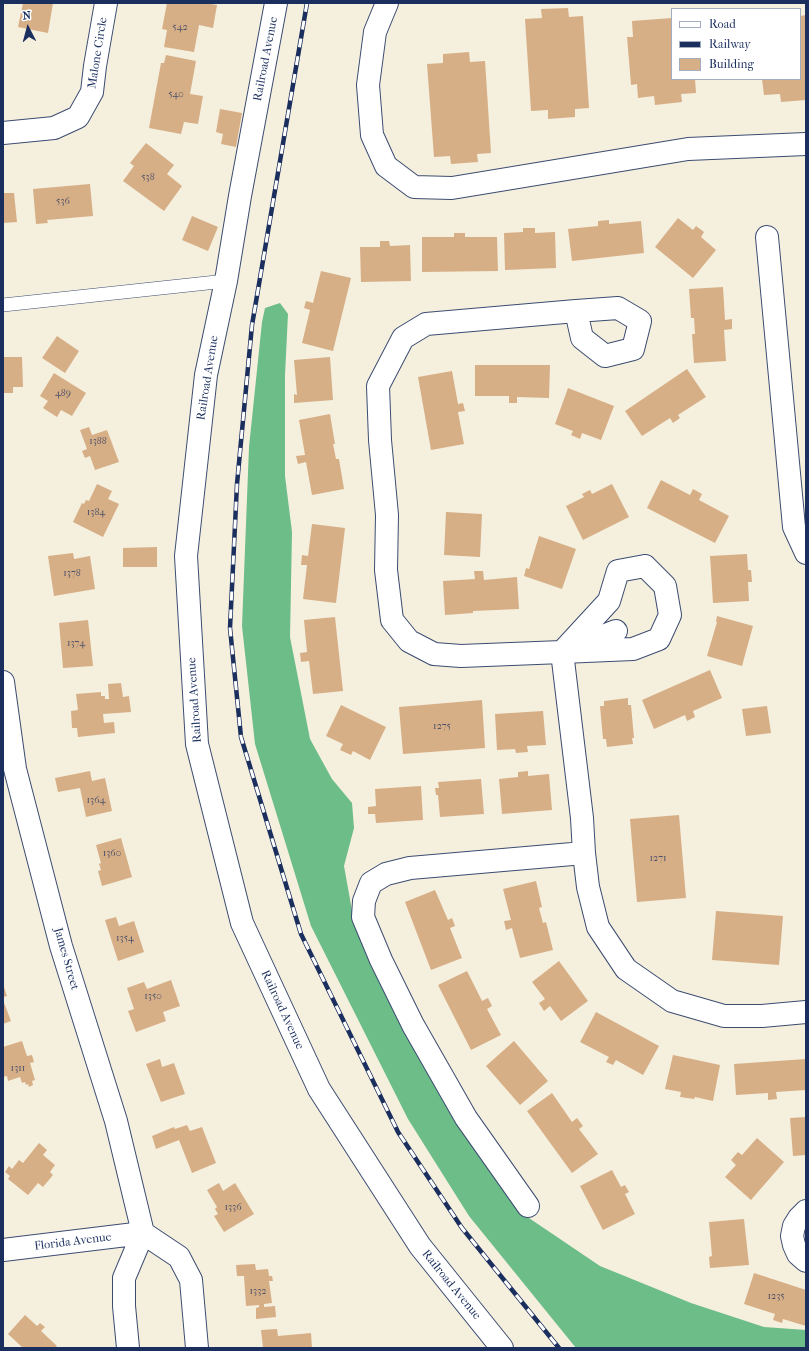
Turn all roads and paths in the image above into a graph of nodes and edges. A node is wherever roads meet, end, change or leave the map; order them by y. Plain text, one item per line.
1 (106, 3) edge
2 (276, 3) edge
3 (387, 3) edge
4 (3, 133) edge
5 (806, 144) edge
6 (767, 237) dead end
7 (226, 281) junction
8 (3, 305) edge
9 (576, 311) dead end
10 (806, 553) edge
11 (616, 631) dead end
12 (562, 652) junction
13 (3, 682) edge
14 (584, 853) junction
15 (806, 1012) edge
16 (528, 1206) dead end
17 (806, 1212) edge
18 (143, 1233) junction
19 (3, 1250) edge
20 (806, 1261) edge
21 (128, 1348) edge
22 (197, 1348) edge
23 (502, 1348) edge

1 - 4 street, Malone Circle
2 - 7 street, Railroad Avenue
3 - 5 street
6 - 10 street
7 - 8 lane
7 - 23 street, Railroad Avenue
9 - 12 street
11 - 12 street
12 - 12 street
12 - 14 street
13 - 18 street, James Street
14 - 15 street
14 - 16 street
17 - 20 street
18 - 19 street, Florida Avenue
18 - 21 street
18 - 22 street

